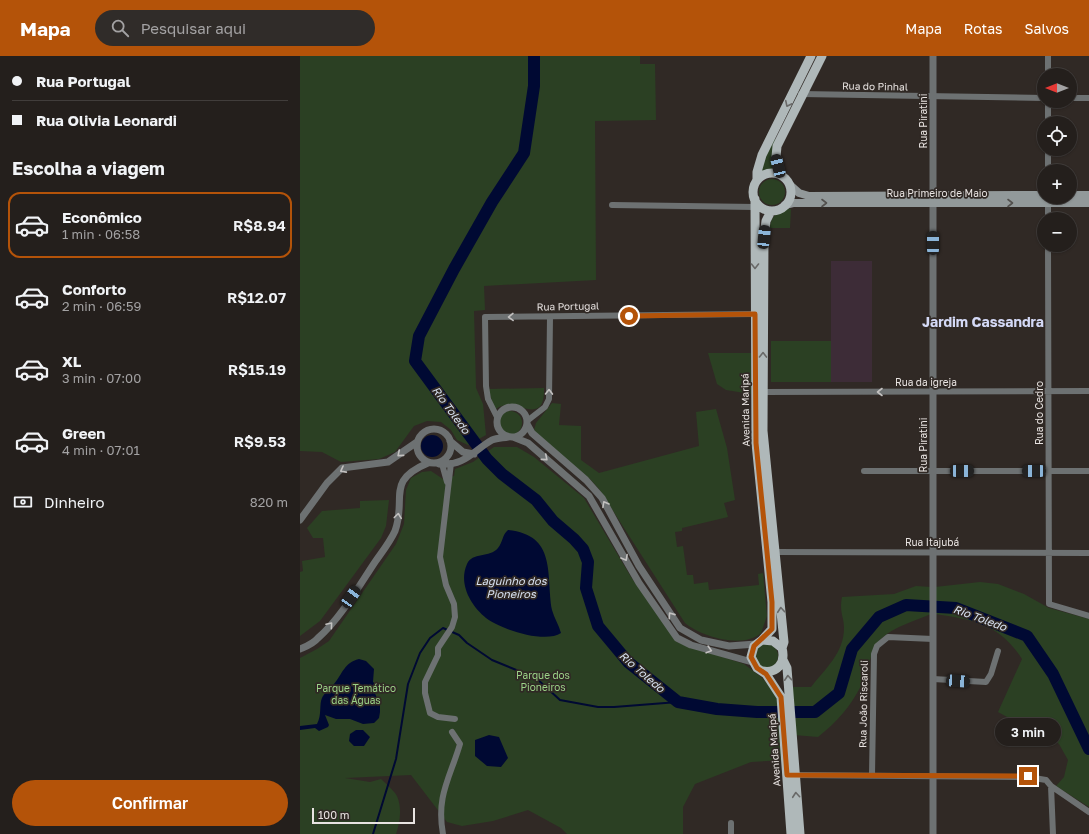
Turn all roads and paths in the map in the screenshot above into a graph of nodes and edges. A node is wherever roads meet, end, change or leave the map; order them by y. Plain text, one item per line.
1 (811, 56) edge
2 (822, 56) edge
3 (933, 56) edge
4 (1048, 56) edge
5 (1048, 68) edge
6 (798, 93) junction
7 (933, 97) junction
8 (1037, 98) edge
9 (1077, 98) edge
10 (1089, 98) edge
11 (780, 174) junction
12 (757, 180) junction
13 (790, 185) junction
14 (1077, 195) edge
15 (1089, 195) edge
16 (1037, 198) edge
17 (933, 200) junction
18 (1077, 202) edge
19 (755, 203) junction
20 (1089, 203) edge
21 (612, 205) dead end
22 (785, 205) junction
23 (771, 211) junction
24 (1048, 252) edge
25 (755, 314) junction
26 (550, 317) junction
27 (1048, 391) junction
28 (1089, 391) edge
29 (763, 392) junction
30 (933, 392) junction
31 (497, 417) junction
32 (527, 422) junction
33 (497, 427) junction
34 (510, 437) junction
35 (492, 440) junction
36 (450, 441) junction
37 (418, 442) junction
38 (475, 453) junction
39 (428, 463) junction
40 (451, 463) junction
41 (439, 464) junction
42 (864, 471) dead end
43 (933, 471) junction
44 (1049, 471) junction
45 (1089, 471) edge
46 (448, 486) junction
47 (300, 520) edge
48 (775, 552) junction
49 (933, 552) junction
50 (1049, 553) junction
51 (1089, 553) edge
52 (1089, 616) edge
53 (933, 639) junction
54 (759, 642) junction
55 (782, 648) junction
56 (300, 649) edge
57 (998, 652) dead end
58 (783, 660) junction
59 (752, 662) junction
60 (762, 671) junction
61 (933, 679) junction
62 (785, 697) junction
63 (455, 719) dead end
64 (452, 732) dead end
65 (791, 775) junction
66 (872, 775) junction
67 (933, 776) junction
68 (1051, 786) junction
69 (1089, 812) edge
70 (731, 823) dead end
71 (443, 834) edge
72 (731, 834) edge
73 (791, 834) edge
74 (800, 834) edge
75 (933, 834) edge
76 (1053, 834) edge

1 - 6 main road
2 - 6 main road
3 - 7 street, Rua Piratini
4 - 5 street
6 - 7 street, Rua do Pinhal
6 - 11 main road
6 -> 12 main road
7 - 8 street, Rua do Pinhal
7 - 17 street, Rua Piratini
9 - 10 street
11 - 12 main road
11 - 13 main road
12 - 19 main road
13 - 17 main road, Rua Primeiro de Maio
13 - 22 main road
14 - 15 main road
16 - 17 main road, Rua Primeiro de Maio
22 -> 17 main road, Rua Primeiro de Maio
17 - 30 street, Rua Piratini
18 - 20 main road, Rua Primeiro de Maio
19 - 21 street
19 - 23 main road
19 -> 25 main road, Avenida Maripá
22 - 23 main road
29 -> 23 main road, Avenida Maripá
24 - 27 street, Rua do Cedro
25 - 26 street, Rua Portugal
25 - 54 main road, Avenida Maripá
26 -> 31 street, Rua Portugal
32 -> 26 street
27 - 28 street, Rua da igreja
27 - 30 street, Rua da igreja
27 - 44 street, Rua do Cedro
30 -> 29 street, Rua da igreja
29 - 48 main road, Avenida Maripá
30 - 43 street, Rua Piratini
31 - 32 street
31 - 33 street
32 - 34 street
54 -> 32 street
33 - 34 street
33 - 35 street
34 - 35 street
34 -> 59 street
35 - 38 street
36 - 37 street
36 - 38 street
36 - 41 street
37 - 39 street
37 -> 47 street
38 - 40 street
39 - 41 street
56 -> 39 street
40 - 41 street
40 - 46 street
41 - 46 street
42 - 43 street
43 - 44 street
43 - 49 street, Rua Piratini
44 - 45 street
44 - 50 street, Rua do Cedro
46 - 63 street
48 - 49 street, Rua Itajubá
55 -> 48 main road, Avenida Maripá
49 - 50 street, Rua Itajubá
49 - 53 street, Rua Piratini
50 - 51 street, Rua Itajubá
50 - 52 street, Rua do Cedro
53 - 61 street, Rua Piratini
53 - 66 street, Rua João Riscaroli
54 - 55 main road
54 - 59 main road
55 - 58 main road
57 - 61 street
58 - 60 main road
62 -> 58 main road, Avenida Maripá
59 - 60 main road
60 - 62 main road, Avenida Maripá
61 - 67 street, Rua Piratini
62 - 65 main road, Avenida Maripá
64 - 71 street
65 - 66 street
65 - 73 main road, Avenida Maripá
74 -> 65 main road, Avenida Maripá
66 - 67 street
67 - 68 street
67 - 75 street, Rua Piratini
68 - 69 street
68 - 76 street
70 - 72 street

